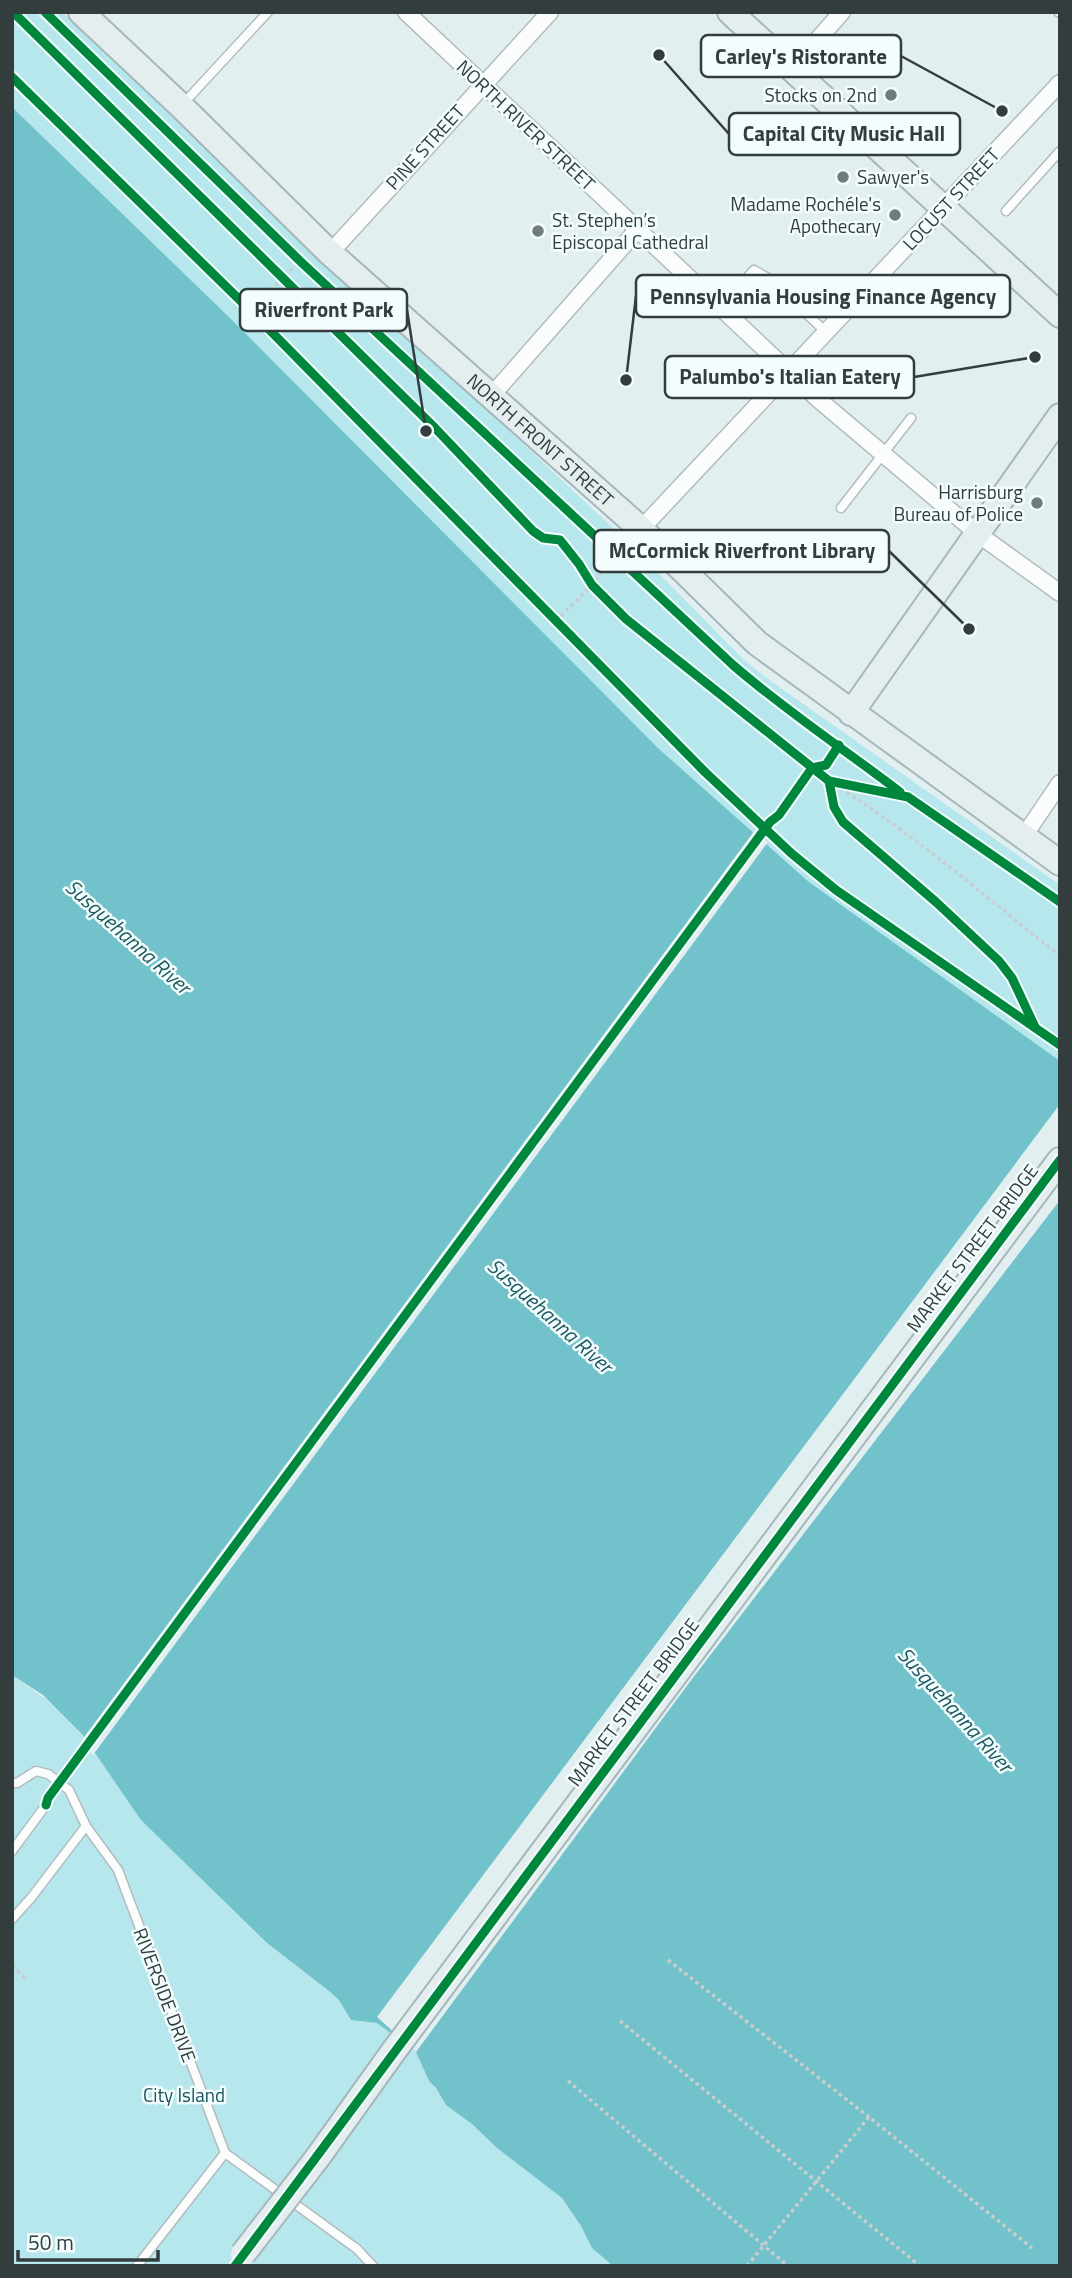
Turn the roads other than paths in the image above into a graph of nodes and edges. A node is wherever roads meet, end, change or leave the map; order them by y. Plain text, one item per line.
1 (81, 12) edge
2 (268, 12) edge
3 (406, 12) edge
4 (550, 12) edge
5 (730, 12) edge
6 (842, 12) edge
7 (791, 70) junction
8 (483, 84) junction
9 (1057, 93) edge
10 (181, 106) junction
11 (1060, 151) edge
12 (942, 209) junction
13 (1006, 211) dead end
14 (638, 229) junction
15 (330, 253) junction
16 (720, 307) junction
17 (1060, 314) edge
18 (826, 331) junction
19 (789, 371) junction
20 (492, 396) junction
21 (1060, 415) edge
22 (911, 418) dead end
23 (883, 455) junction
24 (841, 508) dead end
25 (640, 529) junction
26 (978, 534) junction
27 (1060, 593) edge
28 (851, 713) junction
29 (1060, 783) edge
30 (1024, 836) junction
31 (1060, 863) edge
32 (1060, 1160) edge
33 (12, 1783) edge
34 (46, 1805) dead end
35 (86, 1826) junction
36 (12, 1851) edge
37 (12, 1919) edge
38 (225, 2153) junction
39 (239, 2260) edge
40 (137, 2266) edge
41 (373, 2266) edge

1 - 10 main road, NORTH FRONT STREET
2 - 10 lane
3 - 8 street, NORTH RIVER STREET
4 - 8 street, PINE STREET
5 - 7 main road
6 - 7 street
7 - 12 main road
8 - 14 street, NORTH RIVER STREET
8 - 15 street, PINE STREET
9 - 12 street, LOCUST STREET
10 - 15 main road, NORTH FRONT STREET
11 - 13 lane
12 - 17 main road
12 - 18 street, LOCUST STREET
14 - 16 street, NORTH RIVER STREET
14 - 20 street
15 - 20 main road, NORTH FRONT STREET
16 - 18 lane
16 - 19 street, NORTH RIVER STREET
18 - 19 street, LOCUST STREET
19 - 23 street, NORTH RIVER STREET
19 - 25 street, LOCUST STREET
20 - 25 main road, NORTH FRONT STREET
21 - 26 main road
22 - 23 lane
23 - 24 lane
23 - 26 street, NORTH RIVER STREET
25 - 28 main road, NORTH FRONT STREET
26 - 27 street, NORTH RIVER STREET
26 - 28 main road
28 - 30 main road, NORTH FRONT STREET
29 - 30 street
30 - 31 main road, NORTH FRONT STREET
32 - 39 main road, MARKET STREET BRIDGE, bridge
33 - 35 lane, RIVERSIDE DRIVE
34 - 36 lane
35 - 37 lane
35 - 38 lane, RIVERSIDE DRIVE
38 - 40 lane
38 - 41 lane

